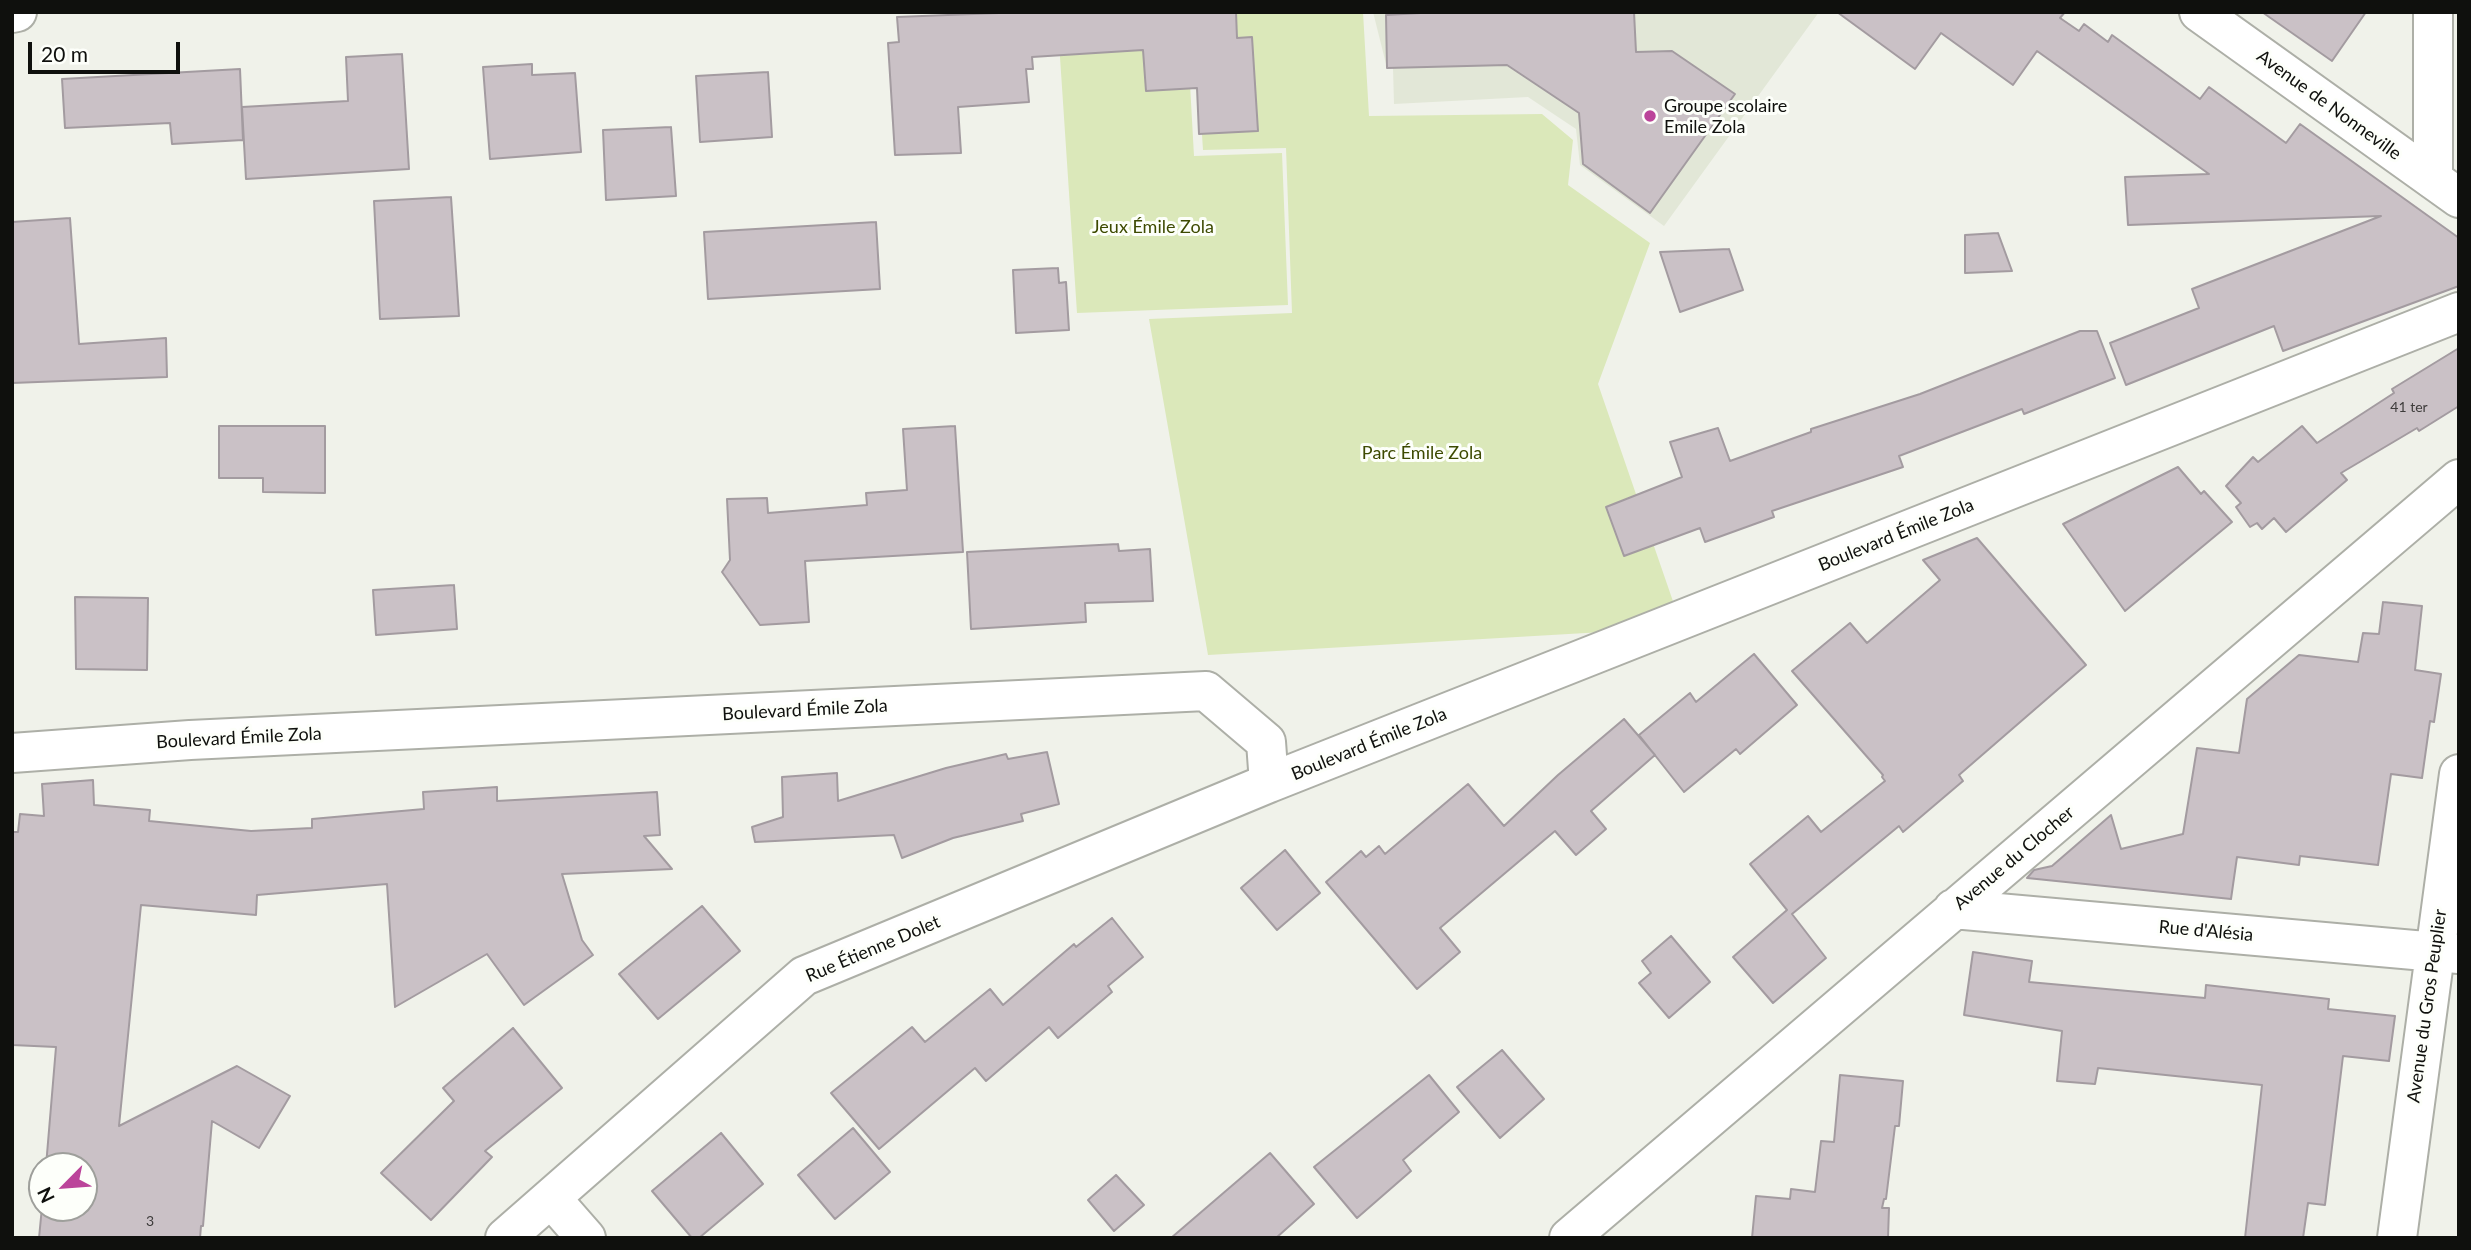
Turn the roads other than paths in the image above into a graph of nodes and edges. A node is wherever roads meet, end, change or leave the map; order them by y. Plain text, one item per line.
1 (2199, 12) edge
2 (2433, 12) edge
3 (2446, 188) edge
4 (2459, 312) edge
5 (2459, 479) edge
6 (12, 753) edge
7 (2459, 774) edge
8 (1269, 783) junction
9 (1954, 909) junction
10 (2446, 952) edge
11 (551, 1198) junction
12 (505, 1238) edge
13 (586, 1238) edge
14 (1569, 1238) edge
15 (2397, 1238) edge

1 - 3 street, Avenue de Nonneville
2 - 3 street
4 - 8 street, Boulevard Émile Zola
5 - 9 street, Avenue du Clocher
6 - 8 street, Boulevard Émile Zola
7 - 10 street, Avenue du Gros Peuplier
8 - 11 street, Rue Étienne Dolet
9 - 10 street, Rue d'Alésia
9 - 14 street, Avenue du Clocher
10 - 15 street, Avenue du Gros Peuplier
11 - 12 street, Rue Étienne Dolet
11 - 13 street

